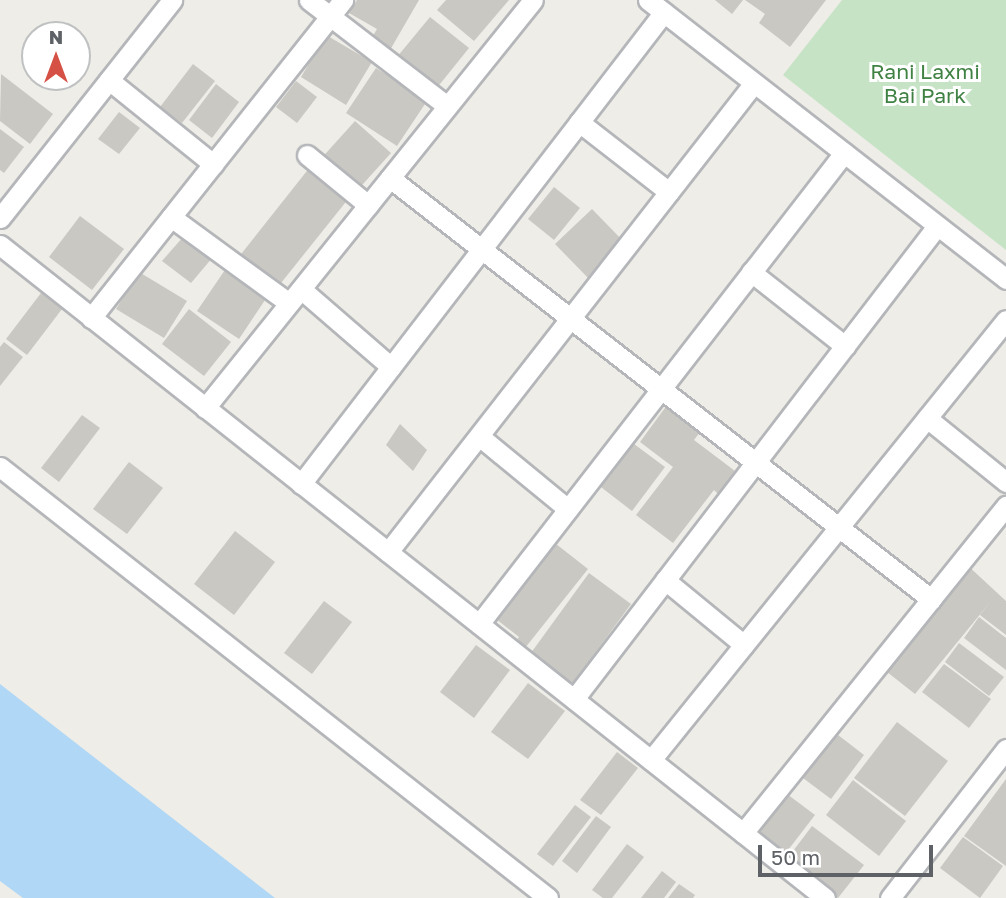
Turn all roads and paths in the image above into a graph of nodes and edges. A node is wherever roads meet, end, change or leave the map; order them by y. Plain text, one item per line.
1 (172, 0) edge
2 (309, 0) edge
3 (343, 0) edge
4 (533, 0) edge
5 (656, 6) edge
6 (330, 16) junction
7 (110, 80) junction
8 (754, 83) junction
9 (447, 106) junction
10 (579, 122) junction
11 (844, 153) junction
12 (307, 155) dead end
13 (213, 164) junction
14 (390, 178) junction
15 (668, 192) junction
16 (368, 205) junction
17 (171, 217) junction
18 (0, 218) edge
19 (937, 226) junction
20 (0, 245) edge
21 (482, 249) junction
22 (751, 272) junction
23 (1006, 279) edge
24 (295, 296) junction
25 (91, 318) junction
26 (571, 318) junction
27 (1006, 320) edge
28 (845, 346) junction
29 (391, 367) junction
30 (661, 388) junction
31 (205, 408) junction
32 (927, 418) junction
33 (479, 436) junction
34 (755, 462) junction
35 (0, 467) edge
36 (1006, 482) edge
37 (301, 484) junction
38 (1006, 506) edge
39 (568, 509) junction
40 (839, 527) junction
41 (388, 552) junction
42 (665, 580) junction
43 (931, 599) junction
44 (479, 624) junction
45 (744, 645) junction
46 (574, 699) junction
47 (1006, 749) edge
48 (651, 760) junction
49 (743, 833) junction
50 (548, 898) edge
51 (825, 898) edge
52 (890, 898) edge

1 - 7 street
2 - 6 street
3 - 6 street
4 - 9 street
5 - 8 street
5 - 10 street
6 - 9 street
6 - 13 street
7 - 13 street
7 - 18 street
8 - 11 street
8 - 15 street
9 - 14 street
10 - 15 street
10 - 21 street
11 - 19 street
11 - 22 street
12 - 16 street
13 - 17 street
14 - 16 street
14 - 21 street
15 - 26 street
16 - 24 street
17 - 24 street
17 - 25 street
19 - 23 street
19 - 28 street
20 - 25 street
21 - 26 street
21 - 29 street
22 - 28 street
22 - 30 street
24 - 29 street
24 - 31 street
25 - 31 street
26 - 30 street
26 - 33 street
27 - 32 street
28 - 34 street
29 - 37 street
30 - 34 street
30 - 39 street
31 - 37 street
32 - 36 street
32 - 40 street
33 - 39 street
33 - 41 street
34 - 40 street
34 - 42 street
35 - 50 street
37 - 41 street
38 - 43 street
39 - 44 street
40 - 43 street
40 - 45 street
41 - 44 street
42 - 45 street
42 - 46 street
43 - 49 street
44 - 46 street
45 - 48 street
46 - 48 street
47 - 52 street
48 - 49 street
49 - 51 street

